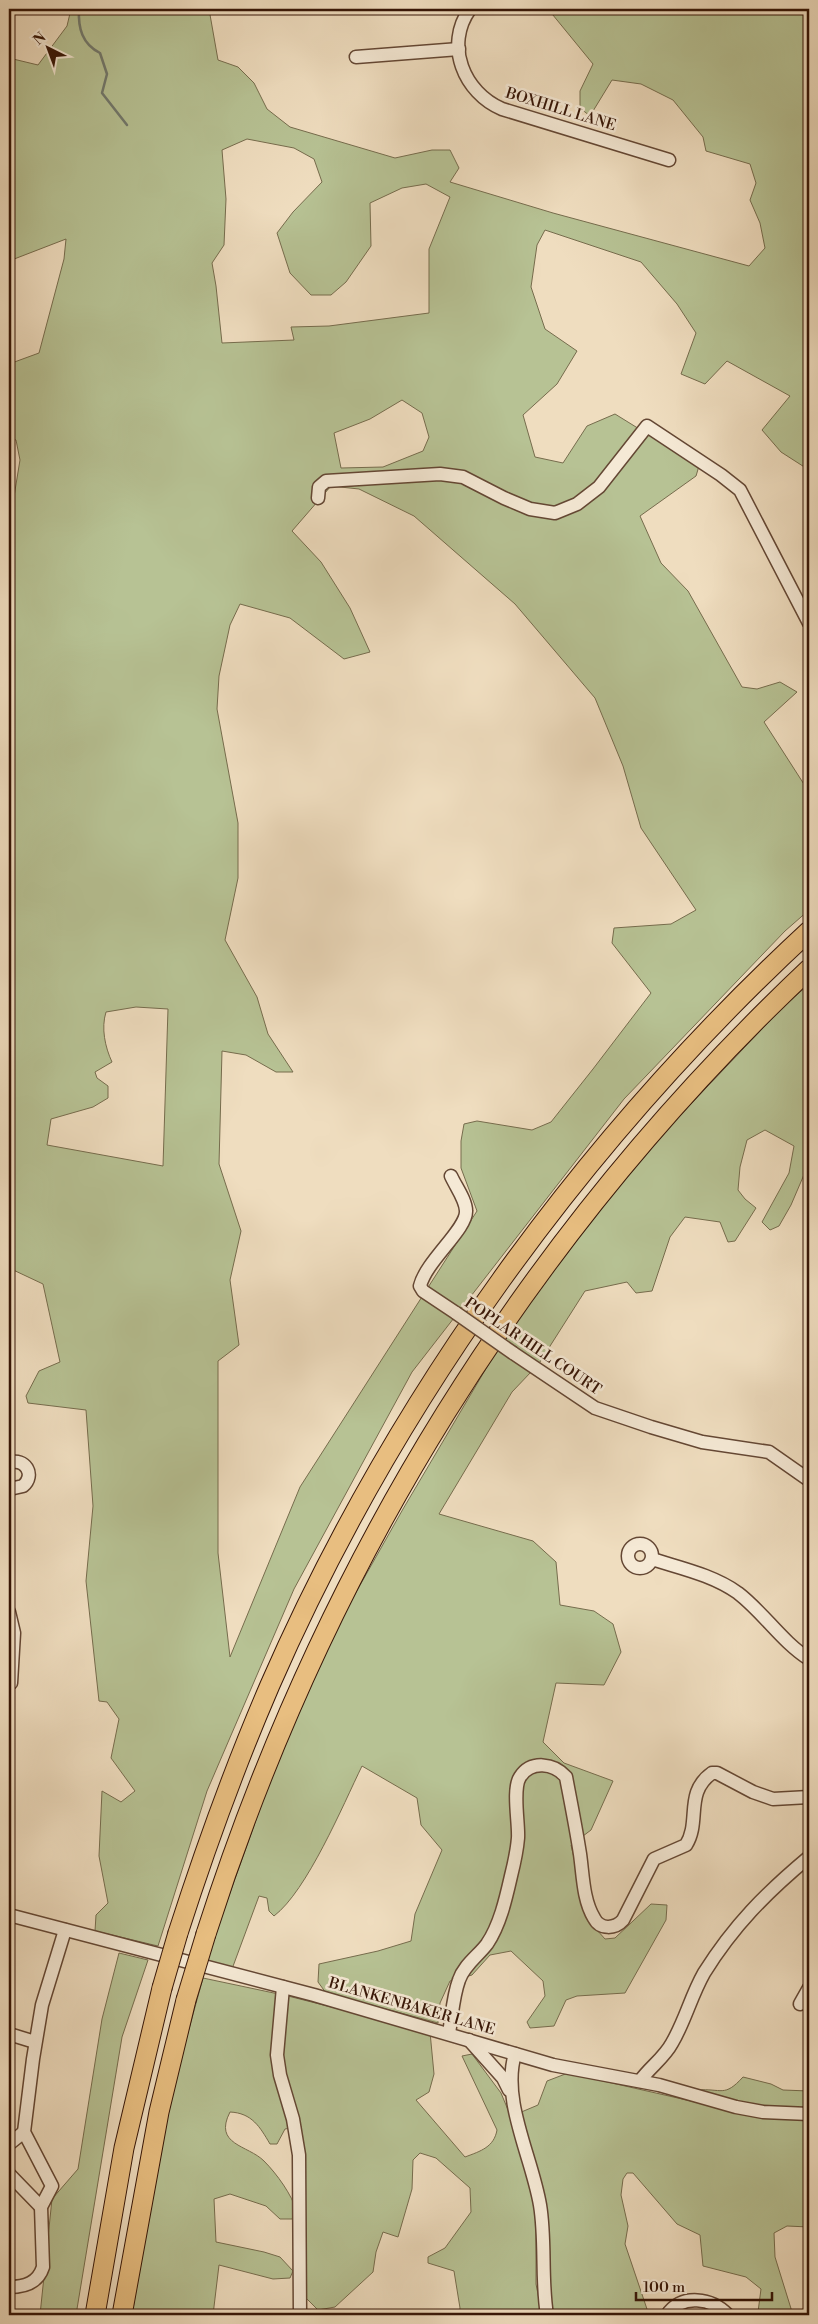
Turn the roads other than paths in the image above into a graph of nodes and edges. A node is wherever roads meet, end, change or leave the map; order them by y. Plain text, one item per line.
1 (470, 9) edge
2 (460, 49) junction
3 (356, 57) dead end
4 (669, 160) dead end
5 (318, 498) dead end
6 (809, 623) edge
7 (809, 931) edge
8 (809, 969) edge
9 (451, 1176) dead end
10 (9, 1463) edge
11 (809, 1480) edge
12 (9, 1486) edge
13 (652, 1559) dead end
14 (9, 1612) edge
15 (809, 1659) edge
16 (11, 1683) dead end
17 (809, 1797) edge
18 (809, 1857) edge
19 (9, 1915) edge
20 (65, 1930) junction
21 (283, 1987) junction
22 (809, 1988) edge
23 (800, 2004) dead end
24 (449, 2033) junction
25 (9, 2034) edge
26 (468, 2039) junction
27 (35, 2042) junction
28 (515, 2054) junction
29 (640, 2081) junction
30 (510, 2093) junction
31 (809, 2114) edge
32 (24, 2132) junction
33 (9, 2144) edge
34 (9, 2174) edge
35 (41, 2207) junction
36 (9, 2287) edge
37 (95, 2315) edge
38 (122, 2315) edge
39 (300, 2315) edge
40 (547, 2315) edge
41 (667, 2315) edge
42 (728, 2315) edge

1 - 2 street, BOXHILL LANE
2 - 3 street
2 - 4 street, BOXHILL LANE
5 - 6 street
7 - 37 highway, bridge
8 - 38 highway, bridge
9 - 11 street, POPLAR HILL COURT, bridge
10 - 12 street
13 - 15 street
14 - 16 street
17 - 24 street
18 - 29 street
19 - 20 street, BLANKENBAKER LANE
20 - 21 street, BLANKENBAKER LANE
20 - 27 street
21 - 24 street, BLANKENBAKER LANE
21 - 39 street
22 - 23 street
24 - 26 street, BLANKENBAKER LANE
25 - 27 street
26 - 28 street, BLANKENBAKER LANE
26 - 30 street
27 - 32 street
28 - 29 street, BLANKENBAKER LANE
28 - 30 street
29 - 31 street, BLANKENBAKER LANE
30 - 40 street
32 - 33 street
32 - 35 street
34 - 35 street
35 - 36 street
41 - 42 street

